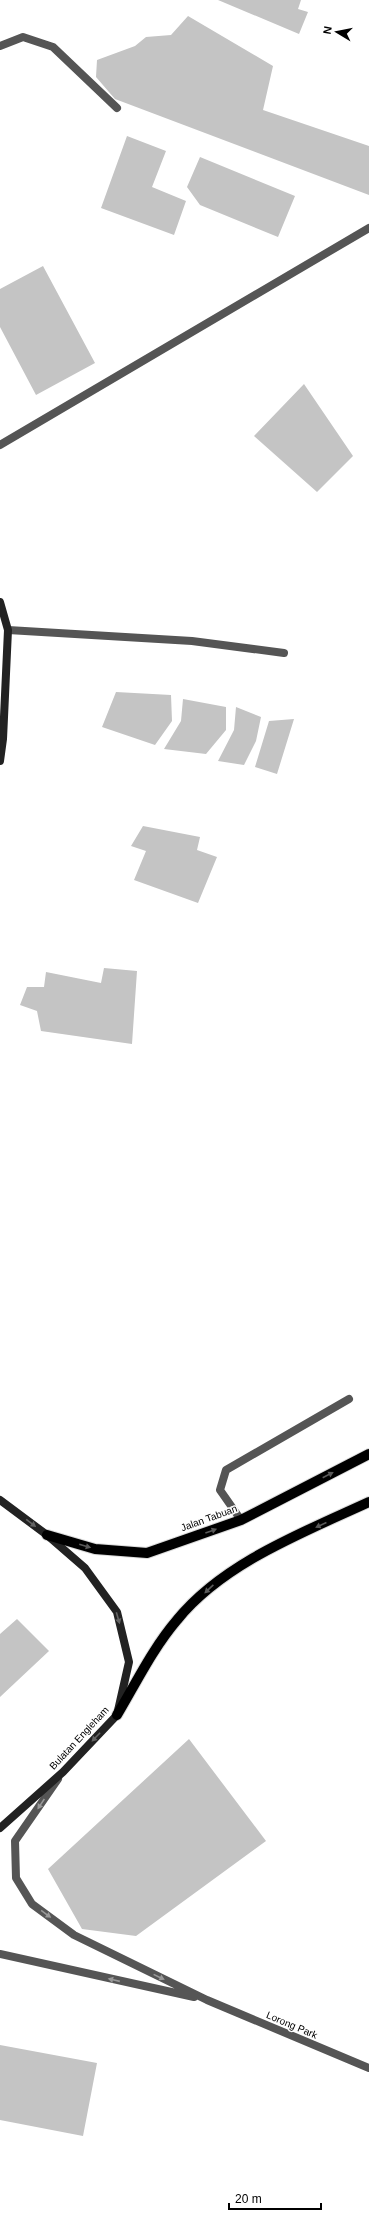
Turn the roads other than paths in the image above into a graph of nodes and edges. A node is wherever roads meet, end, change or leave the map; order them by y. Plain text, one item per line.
1 (0, 46) edge
2 (117, 108) dead end
3 (369, 228) edge
4 (0, 445) edge
5 (0, 602) edge
6 (8, 630) junction
7 (284, 653) dead end
8 (0, 761) edge
9 (349, 1398) dead end
10 (369, 1454) edge
11 (0, 1500) edge
12 (369, 1502) edge
13 (241, 1520) junction
14 (47, 1536) junction
15 (117, 1715) junction
16 (63, 1772) junction
17 (0, 1828) edge
18 (0, 1954) edge
19 (207, 2000) junction
20 (369, 2068) edge

1 - 2 street
3 - 4 street
5 - 6 main road
6 - 7 street
6 - 8 main road
9 - 13 street
13 -> 10 main road, Jalan Tabuan
11 -> 14 main road, Bulatan Engleham
12 -> 15 main road
14 -> 13 main road, Jalan Tabuan
14 -> 15 main road, Bulatan Engleham
15 -> 16 main road, Bulatan Engleham
16 - 17 main road, Bulatan Engleham
16 -> 19 street
19 -> 18 street
19 - 20 street, Lorong Park

